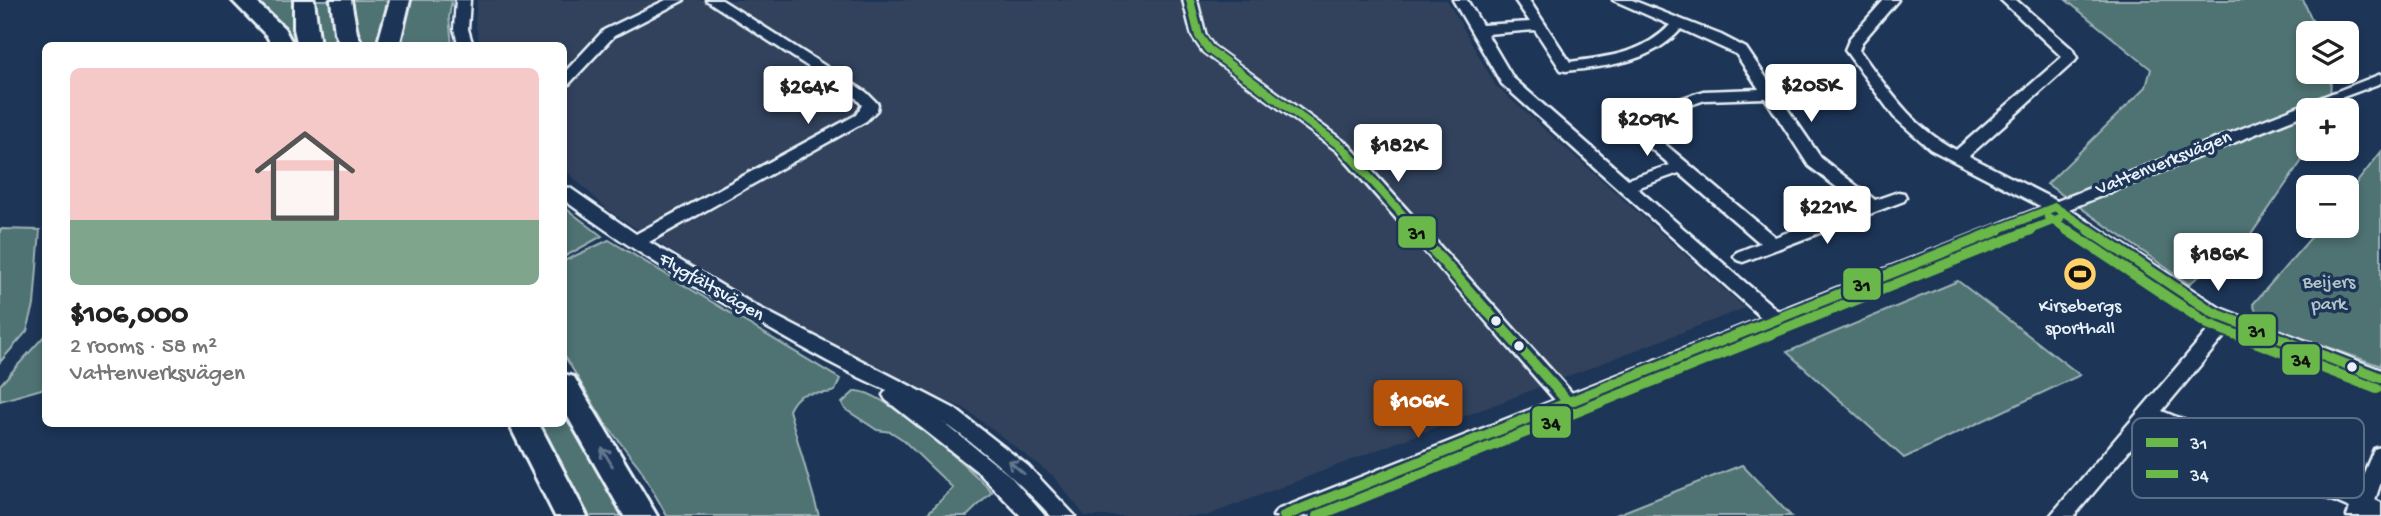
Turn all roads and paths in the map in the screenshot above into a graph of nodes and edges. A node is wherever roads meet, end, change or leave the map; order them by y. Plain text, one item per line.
1 (242, 0) edge
2 (304, 0) edge
3 (341, 0) edge
4 (400, 0) edge
5 (463, 0) edge
6 (677, 0) edge
7 (713, 0) edge
8 (1189, 0) edge
9 (1460, 0) edge
10 (1522, 0) edge
11 (1620, 0) edge
12 (1891, 0) edge
13 (2008, 0) edge
14 (1678, 24) junction
15 (1538, 26) junction
16 (1476, 30) junction
17 (281, 42) edge
18 (308, 42) edge
19 (350, 42) edge
20 (389, 42) edge
21 (465, 42) edge
22 (567, 78) edge
23 (2381, 78) edge
24 (1769, 93) junction
25 (1957, 158) junction
26 (1681, 167) junction
27 (1625, 186) junction
28 (567, 194) edge
29 (1898, 197) dead end
30 (1872, 206) junction
31 (2055, 207) junction
32 (636, 242) junction
33 (1773, 245) junction
34 (1743, 256) dead end
35 (1775, 319) junction
36 (2228, 320) junction
37 (866, 373) junction
38 (2381, 378) edge
39 (567, 390) edge
40 (1568, 402) junction
41 (2148, 413) junction
42 (2144, 418) edge
43 (2159, 418) edge
44 (526, 427) edge
45 (2132, 432) edge
46 (2381, 455) edge
47 (2338, 498) edge
48 (2367, 511) edge
49 (641, 515) edge
50 (572, 516) edge
51 (1034, 516) edge
52 (1064, 516) edge
53 (1284, 516) edge
54 (2061, 516) edge

1 - 17 highway
2 - 18 highway
3 - 19 highway
4 - 20 highway
5 - 21 street
6 - 22 street
7 - 32 street
8 - 40 street
9 - 16 street
10 - 15 street
11 - 14 street
12 - 25 street
13 - 25 street
14 - 15 street
14 - 24 street
15 - 16 street
16 - 27 street
23 - 31 street, Vattenverksvägen
24 - 26 street
24 - 30 street
25 - 31 street
26 - 27 street
26 - 33 street
27 - 35 street
28 - 32 street, Flygfältsvägen
29 - 30 street
30 - 33 street
31 - 35 street, Vattenverksvägen
31 - 36 street
32 - 37 street, Flygfältsvägen
33 - 34 street
35 - 40 street, Vattenverksvägen
36 - 38 street
36 - 41 street
37 - 51 street, Flygfältsvägen
52 -> 37 street, Flygfältsvägen
49 -> 39 highway
40 - 53 street, Vattenverksvägen
41 - 42 street
41 - 43 street
44 - 50 highway
45 - 54 street
46 - 48 street
47 - 48 street

